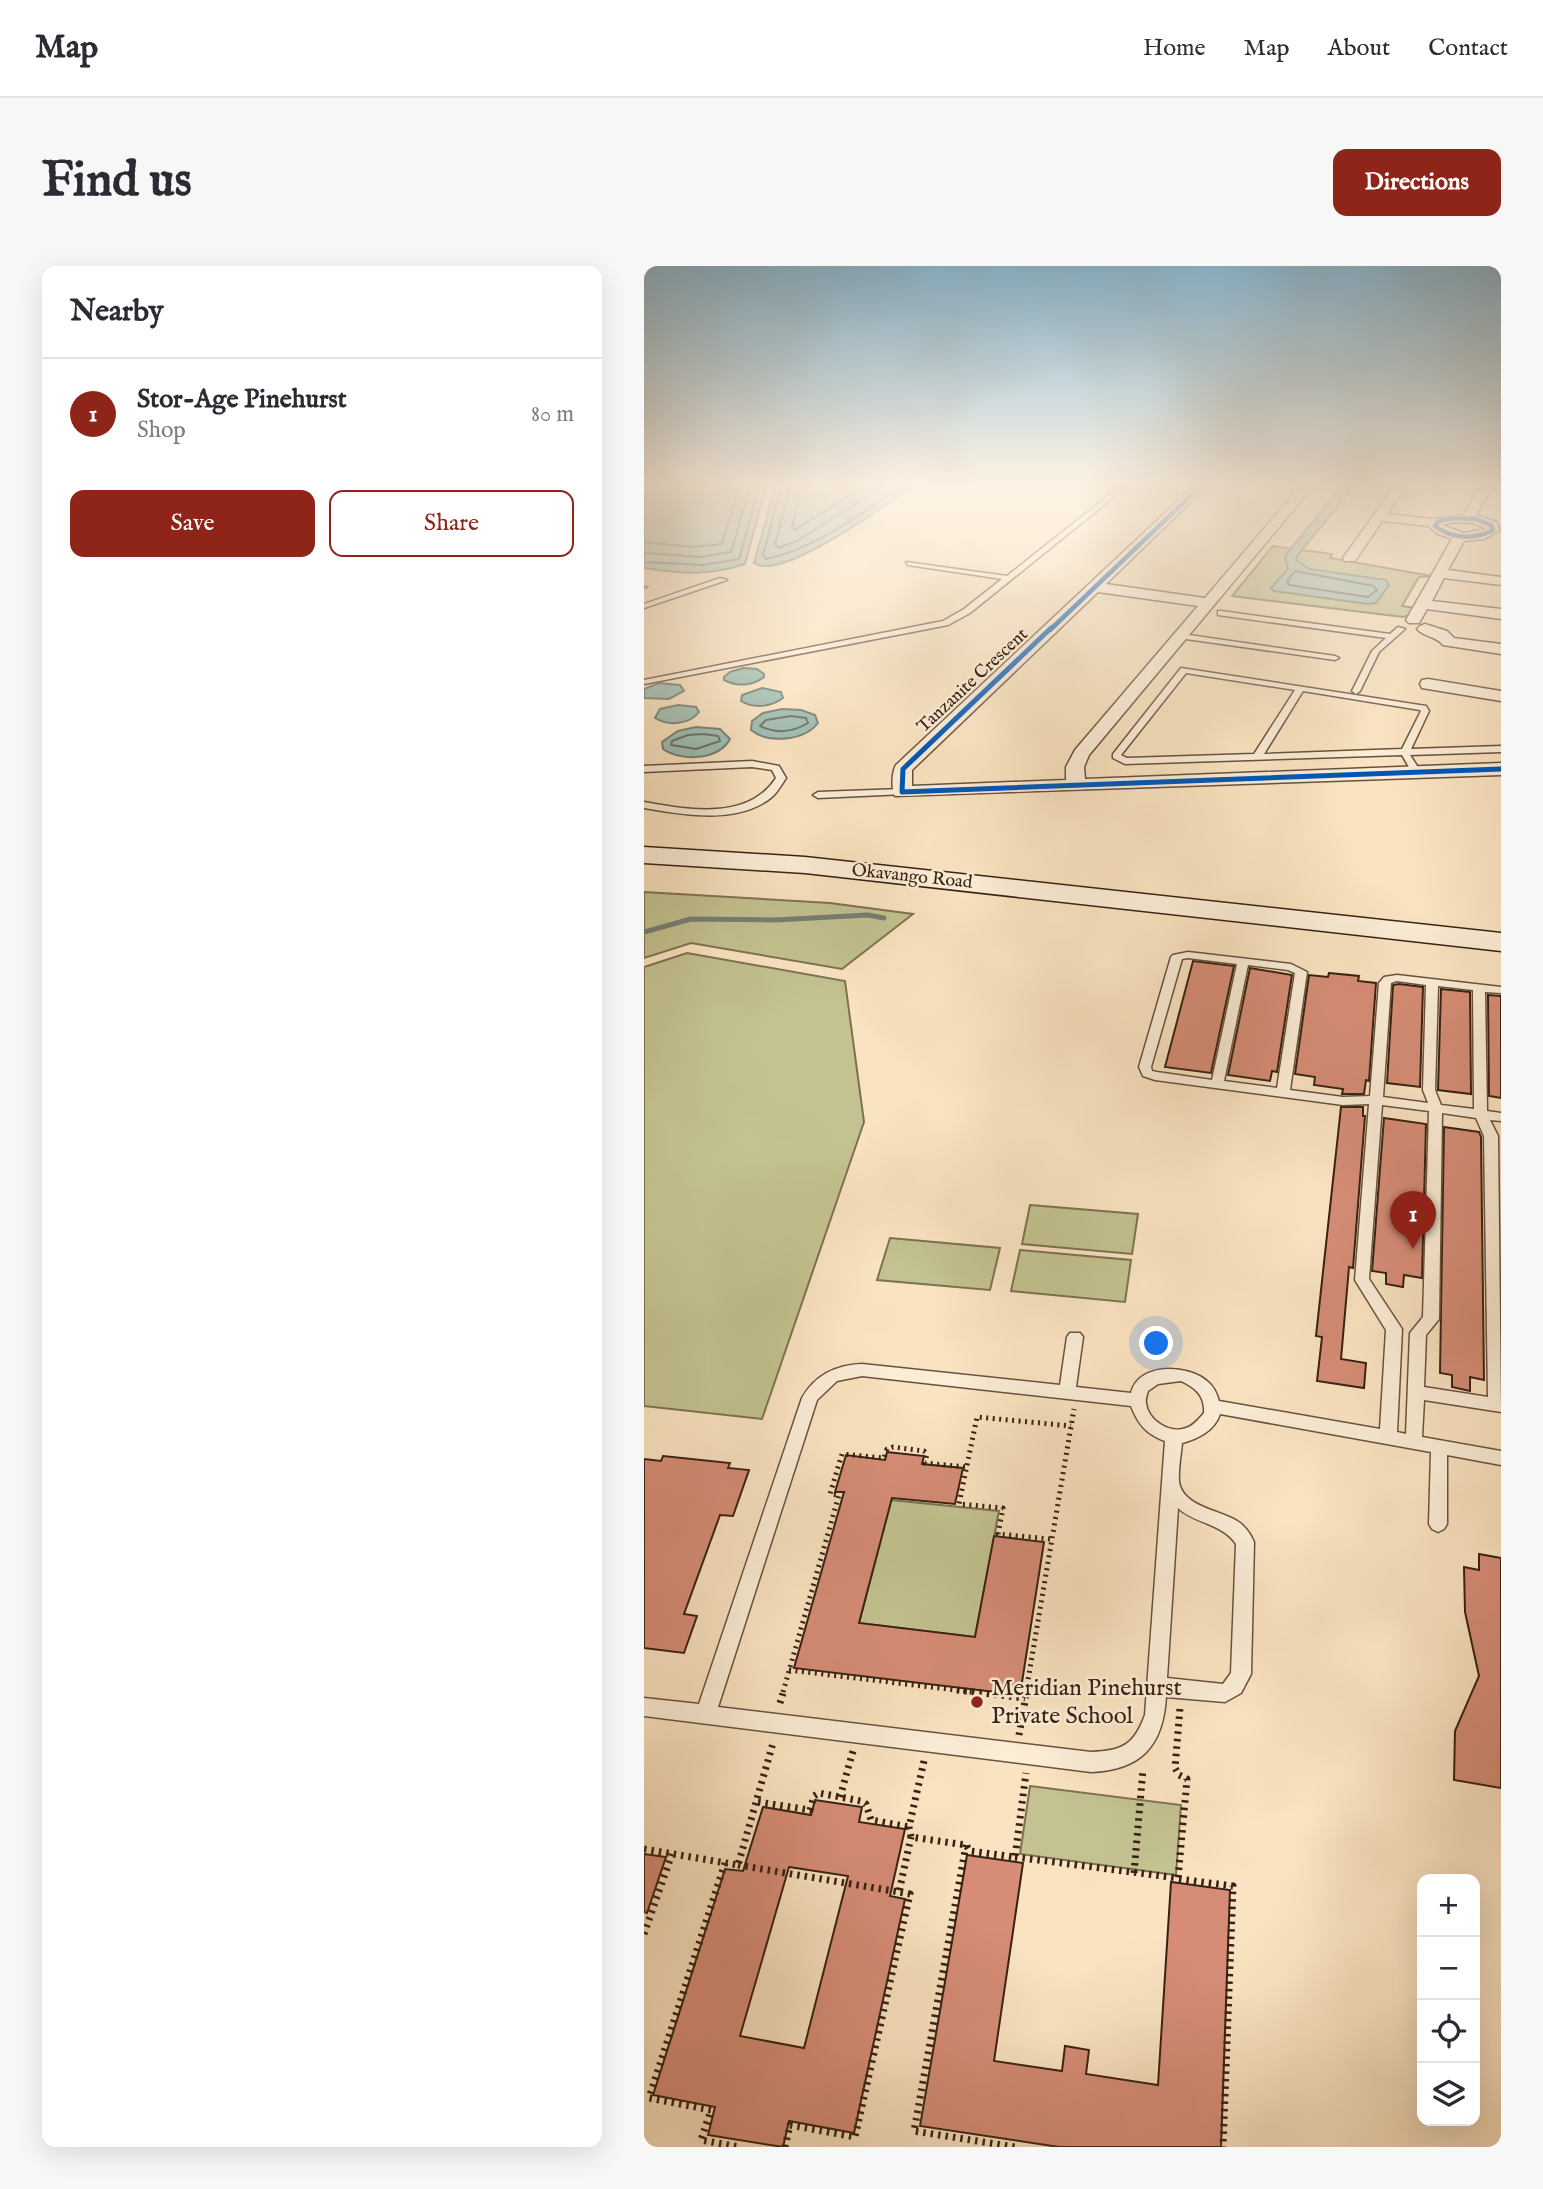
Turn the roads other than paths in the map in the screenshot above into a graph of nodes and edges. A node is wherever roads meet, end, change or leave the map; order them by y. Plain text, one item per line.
1 (966, 572) edge
2 (1015, 572) edge
3 (1111, 572) edge
4 (1243, 572) edge
5 (1439, 573) joint
6 (1007, 578) junction
7 (723, 580) dead end
8 (1501, 581) edge
9 (1095, 587) junction
10 (1423, 604) junction
11 (644, 606) edge
12 (1216, 608) junction
13 (1501, 614) edge
14 (1408, 629) junction
15 (1182, 636) junction
16 (1501, 649) edge
17 (1444, 653) junction
18 (1335, 658) dead end
19 (644, 682) edge
20 (1300, 689) junction
21 (1356, 691) dead end
22 (1501, 696) edge
23 (1501, 749) edge
24 (1405, 753) junction
25 (1257, 757) junction
26 (644, 769) edge
27 (1501, 769) edge
28 (1416, 772) junction
29 (1266, 778) junction
30 (1076, 785) junction
31 (902, 792) junction
32 (818, 795) dead end
33 (644, 805) edge
34 (644, 855) edge
35 (1180, 907) junction
36 (1501, 942) edge
37 (1501, 960) edge
38 (1243, 961) junction
39 (1432, 982) junction
40 (1479, 988) junction
41 (1501, 990) edge
42 (1217, 1084) junction
43 (1283, 1093) junction
44 (1376, 1100) junction
45 (1436, 1108) junction
46 (1481, 1114) junction
47 (1501, 1117) edge
48 (1394, 1329) junction
49 (1418, 1333) junction
50 (1075, 1338) dead end
51 (1416, 1392) junction
52 (1072, 1393) junction
53 (1137, 1400) junction
54 (1213, 1406) junction
55 (1499, 1406) edge
56 (1174, 1436) junction
57 (1388, 1438) junction
58 (1415, 1443) junction
59 (1439, 1447) junction
60 (1501, 1458) edge
61 (1171, 1485) junction
62 (1438, 1524) dead end
63 (1156, 1690) junction
64 (644, 1707) edge
65 (705, 1715) junction

1 - 6 lane
2 - 6 lane
3 - 9 street, Tanzanite Crescent
4 - 12 street
5 - 8 street
5 - 10 street
6 - 19 lane
7 - 11 lane
9 - 12 street
9 - 31 street, Tanzanite Crescent
10 - 13 street
10 - 14 street
12 - 14 lane
12 - 15 street
14 - 17 street
14 - 21 lane
15 - 18 lane
15 - 30 street
16 - 17 street
17 - 22 street
20 - 24 lane
20 - 25 lane
20 - 25 lane
23 - 24 lane
24 - 25 lane
24 - 28 lane
25 - 29 lane
26 - 33 lane
27 - 28 street
28 - 29 street
29 - 30 street
30 - 31 street
31 - 32 lane
34 - 35 main road, Okavango Road
35 - 36 main road, Okavango Road
35 - 37 main road, Okavango Road
38 - 42 lane
38 - 42 lane
38 - 43 lane
39 - 40 lane
39 - 44 lane
39 - 45 lane
40 - 41 lane
40 - 46 lane
42 - 43 lane
43 - 44 lane
44 - 45 lane
44 - 48 lane
45 - 46 lane
45 - 49 lane
46 - 47 lane
46 - 55 lane
48 - 49 lane
48 - 57 lane
49 - 51 lane
50 - 52 lane
51 - 55 lane
51 - 58 lane
52 - 53 lane
52 - 65 lane
53 - 54 lane
53 - 56 lane
54 - 56 lane
54 - 57 lane
56 - 61 lane
57 - 58 lane
58 - 59 lane
59 - 60 lane
59 - 62 lane
61 - 63 lane
61 - 63 lane
63 - 65 lane
64 - 65 lane

